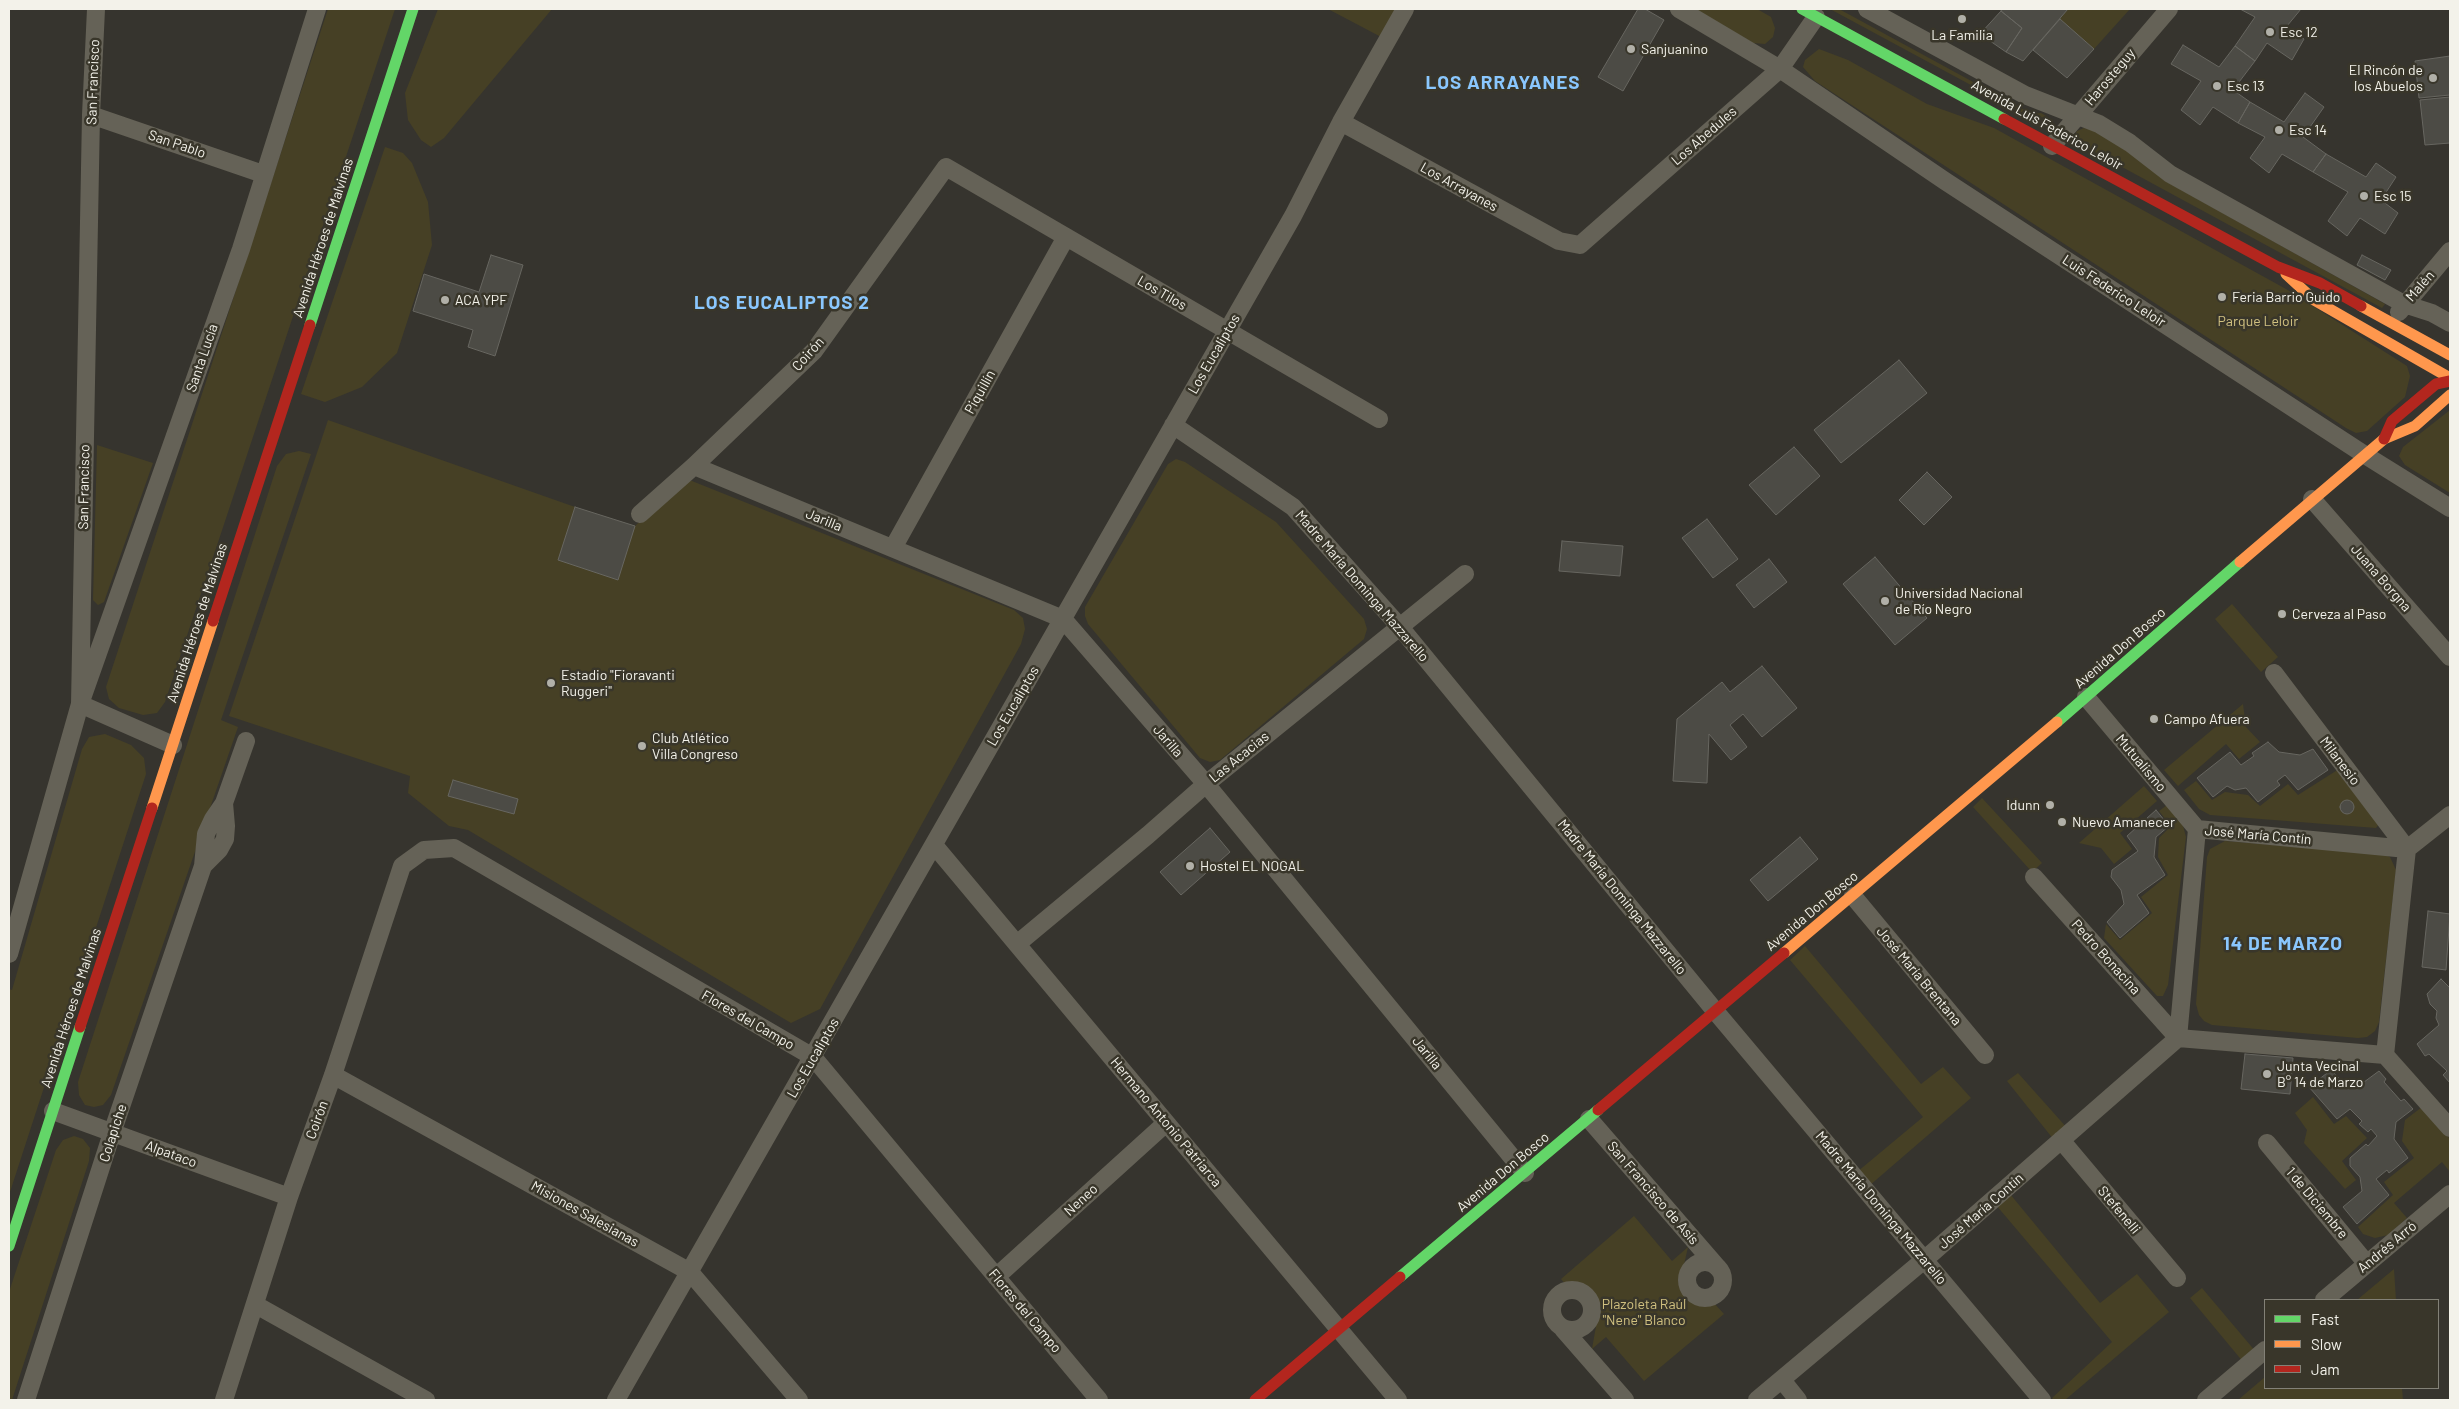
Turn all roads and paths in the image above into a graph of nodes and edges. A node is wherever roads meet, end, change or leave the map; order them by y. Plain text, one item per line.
1 (96, 9) edge
2 (316, 9) edge
3 (413, 9) edge
4 (1405, 9) edge
5 (1679, 9) edge
6 (1867, 9) edge
7 (2169, 9) edge
8 (1809, 13) edge
9 (1780, 69) junction
10 (91, 115) junction
11 (2077, 116) junction
12 (1341, 122) junction
13 (2052, 146) junction
14 (946, 166) joint
15 (263, 174) junction
16 (1066, 237) junction
17 (1580, 244) joint
18 (2450, 251) edge
19 (2278, 267) junction
20 (2404, 304) junction
21 (2390, 322) junction
22 (2450, 323) edge
23 (1228, 330) junction
24 (2450, 355) edge
25 (2450, 380) edge
26 (2450, 396) edge
27 (1379, 418) dead end
28 (1174, 425) junction
29 (2384, 439) junction
30 (2365, 455) junction
31 (694, 466) junction
32 (2312, 498) junction
33 (2450, 508) edge
34 (640, 514) dead end
35 (893, 548) junction
36 (1465, 574) dead end
37 (1063, 620) junction
38 (1400, 627) junction
39 (2450, 657) edge
40 (2274, 673) dead end
41 (2086, 697) junction
42 (80, 704) junction
43 (246, 740) dead end
44 (173, 745) junction
45 (1206, 784) junction
46 (2450, 815) edge
47 (2197, 830) junction
48 (934, 845) junction
49 (2407, 849) junction
50 (424, 850) joint
51 (2034, 877) dead end
52 (1853, 896) junction
53 (1017, 944) junction
54 (9, 954) edge
55 (1716, 1012) junction
56 (2178, 1038) junction
57 (2385, 1055) junction
58 (1985, 1056) dead end
59 (813, 1057) junction
60 (333, 1075) junction
61 (53, 1111) junction
62 (1589, 1119) junction
63 (1166, 1123) junction
64 (2450, 1128) edge
65 (112, 1133) junction
66 (2061, 1140) junction
67 (2267, 1143) dead end
68 (1526, 1173) junction
69 (2450, 1194) edge
70 (289, 1196) junction
71 (9, 1246) edge
72 (1924, 1260) junction
73 (2367, 1264) junction
74 (1718, 1268) dead end
75 (690, 1272) junction
76 (996, 1277) junction
77 (2177, 1278) dead end
78 (2325, 1299) edge
79 (256, 1305) junction
80 (1563, 1328) dead end
81 (1339, 1330) junction
82 (2264, 1351) edge
83 (1782, 1380) junction
84 (26, 1400) edge
85 (224, 1400) edge
86 (426, 1400) edge
87 (616, 1400) edge
88 (799, 1400) edge
89 (1099, 1400) edge
90 (1255, 1400) edge
91 (1398, 1400) edge
92 (1625, 1400) edge
93 (1757, 1400) edge
94 (1798, 1400) edge
95 (2042, 1400) edge
96 (2206, 1400) edge

1 - 10 street, San Francisco
2 - 15 street, Santa Lucía
3 - 44 main road, Avenida Héroes de Malvinas
4 - 12 street, Los Eucaliptos
5 - 9 street, Luis Federico Leloir
6 - 11 street
7 - 11 street, Harosteguy
8 - 9 street, Los Abedules
8 - 13 main road, Avenida Luis Federico Leloir
9 - 17 street, Los Abedules
9 - 30 street, Luis Federico Leloir
10 - 15 street, San Pablo
10 - 42 street, San Francisco
11 - 13 street, Harosteguy
11 - 20 street
12 - 17 street, Los Arrayanes
12 - 23 street, Los Eucaliptos
13 - 19 main road, Avenida Luis Federico Leloir
14 - 16 street, Los Tilos
14 - 31 street, Coirón
15 - 42 street, Santa Lucía
16 - 23 street, Los Tilos
16 - 35 street, Piquillín
18 - 20 street, Malén
19 - 21 main road, Avenida Luis Federico Leloir
19 - 25 main road, Avenida Luis Federico Leloir
20 - 21 street, Malén
20 - 22 street
21 - 24 main road, Avenida Luis Federico Leloir
23 - 27 street, Los Tilos
23 - 28 street, Los Eucaliptos
25 - 29 main road, Avenida Don Bosco
26 - 29 main road, Avenida Don Bosco
28 - 37 street, Los Eucaliptos
28 - 38 street, Madre María Dominga Mazzarello
29 - 30 main road, Avenida Don Bosco
30 - 32 main road, Avenida Don Bosco
30 - 33 street, Luis Federico Leloir
31 - 34 street, Coirón
31 - 35 street, Jarilla
32 - 39 street, Juana Borgna
32 - 41 main road, Avenida Don Bosco
35 - 37 street, Jarilla
36 - 38 street, Las Acacias
37 - 45 street, Jarilla
37 - 48 street, Los Eucaliptos
38 - 45 street, Las Acacias
38 - 55 street, Madre María Dominga Mazzarello
40 - 49 street, Milanesio
41 - 47 street, Mutualismo
41 - 52 main road, Avenida Don Bosco
42 - 44 street
42 - 54 street, San Francisco
43 - 65 street, Colapiche
44 - 61 main road, Avenida Héroes de Malvinas
45 - 53 street, Las Acacias
45 - 68 street, Jarilla
46 - 49 street
47 - 49 street, José María Contín
47 - 56 street, José María Contín
48 - 53 street, Hermano Antonio Patriarca
48 - 59 street, Los Eucaliptos
49 - 57 street
50 - 59 street, Flores del Campo
50 - 60 street, Coirón
51 - 56 street, Pedro Bonacina
52 - 55 main road, Avenida Don Bosco
52 - 58 street, José María Brentana
53 - 63 street, Hermano Antonio Patriarca
55 - 62 main road, Avenida Don Bosco
55 - 72 street, Madre María Dominga Mazzarello
56 - 57 street
56 - 66 street, José María Contín
57 - 64 street
59 - 75 street, Los Eucaliptos
59 - 76 street, Flores del Campo
60 - 70 street, Coirón
60 - 75 street, Misiones Salesianas
61 - 65 street, Alpataco
61 - 71 main road, Avenida Héroes de Malvinas
62 - 68 main road, Avenida Don Bosco
62 - 74 street, San Francisco de Asís
63 - 76 street, Neneo
63 - 81 street, Hermano Antonio Patriarca
65 - 70 street, Alpataco
65 - 84 street, Colapiche
66 - 72 street, José María Contín
66 - 77 street, Stefenelli
67 - 73 street, 1 de Diciembre
68 - 81 main road, Avenida Don Bosco
69 - 73 street, Andrés Arró
70 - 79 street, Coirón
72 - 83 street, José María Contín
72 - 95 street, Madre María Dominga Mazzarello
73 - 78 street, Andrés Arró
75 - 87 street, Los Eucaliptos
75 - 88 street, Misiones Salesianas
76 - 89 street, Flores del Campo
79 - 85 street, Coirón
79 - 86 street
80 - 92 street
81 - 90 main road, Avenida Don Bosco
81 - 91 street, Hermano Antonio Patriarca
82 - 96 street
83 - 93 street, José María Contín
83 - 94 street

